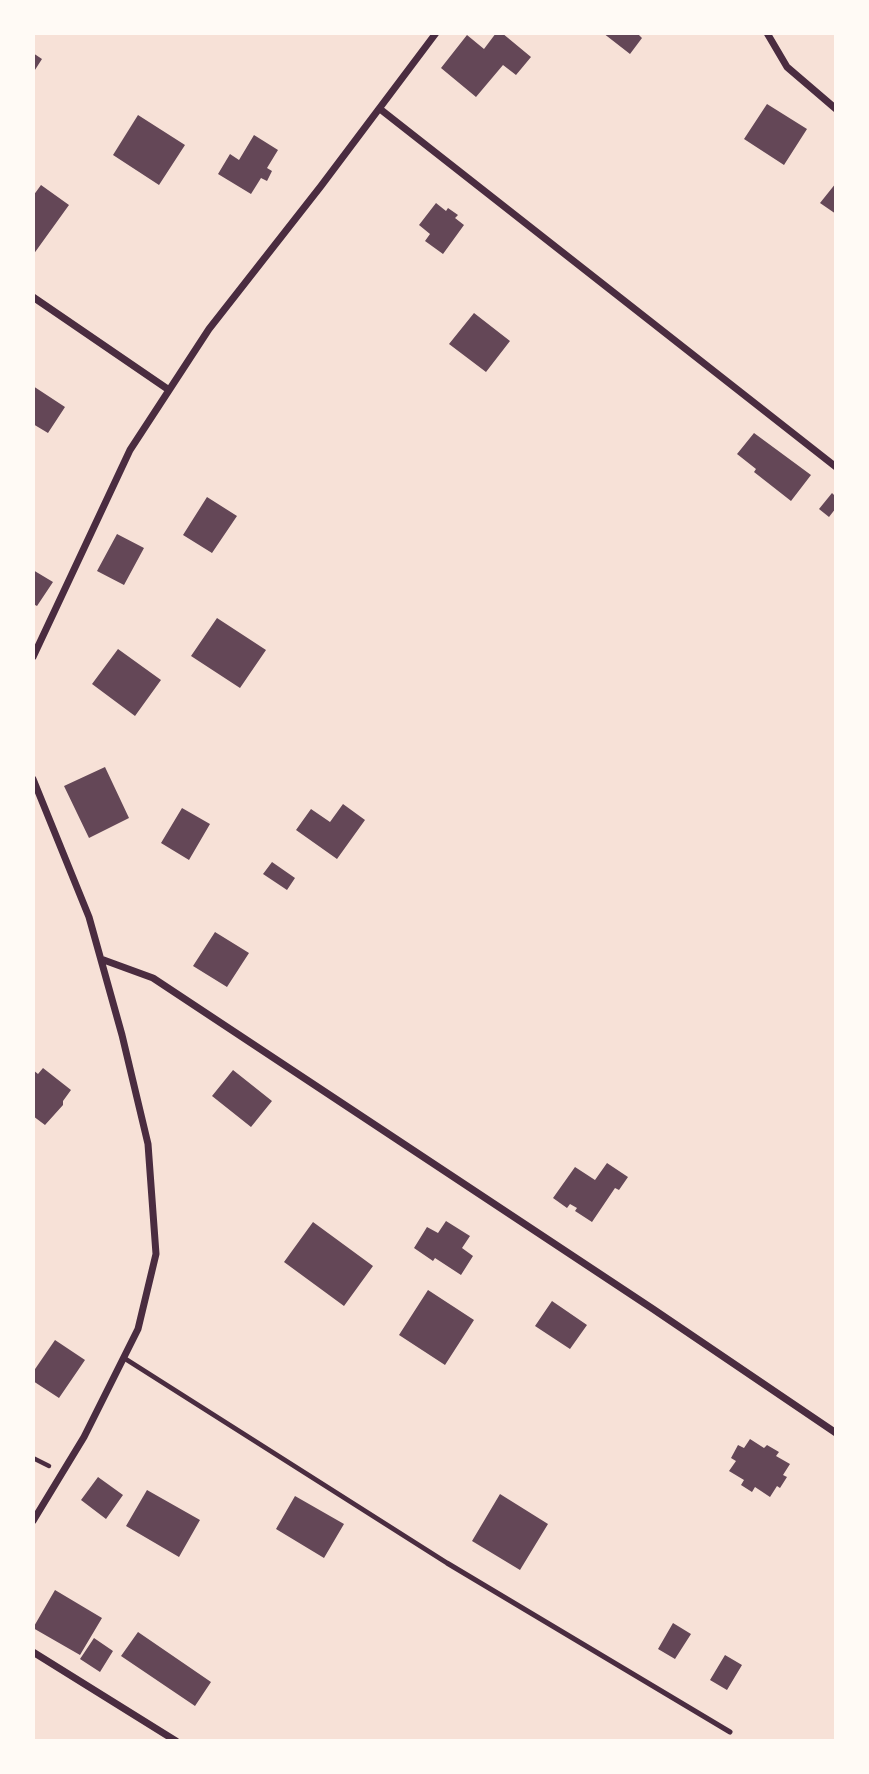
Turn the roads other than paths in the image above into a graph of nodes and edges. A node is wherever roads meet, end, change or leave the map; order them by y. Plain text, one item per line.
1 (436, 33) edge
2 (767, 33) edge
3 (380, 109) junction
4 (836, 109) edge
5 (33, 297) edge
6 (169, 390) junction
7 (836, 467) edge
8 (33, 657) edge
9 (33, 779) edge
10 (101, 959) junction
11 (124, 1358) junction
12 (836, 1433) edge
13 (33, 1521) edge
14 (33, 1652) edge
15 (730, 1732) dead end
16 (176, 1741) edge

1 - 3 street
2 - 4 street
3 - 6 street
3 - 7 street
5 - 6 street
6 - 8 street
9 - 10 street
10 - 11 street
10 - 12 street
11 - 13 street
11 - 15 lane
14 - 16 street

